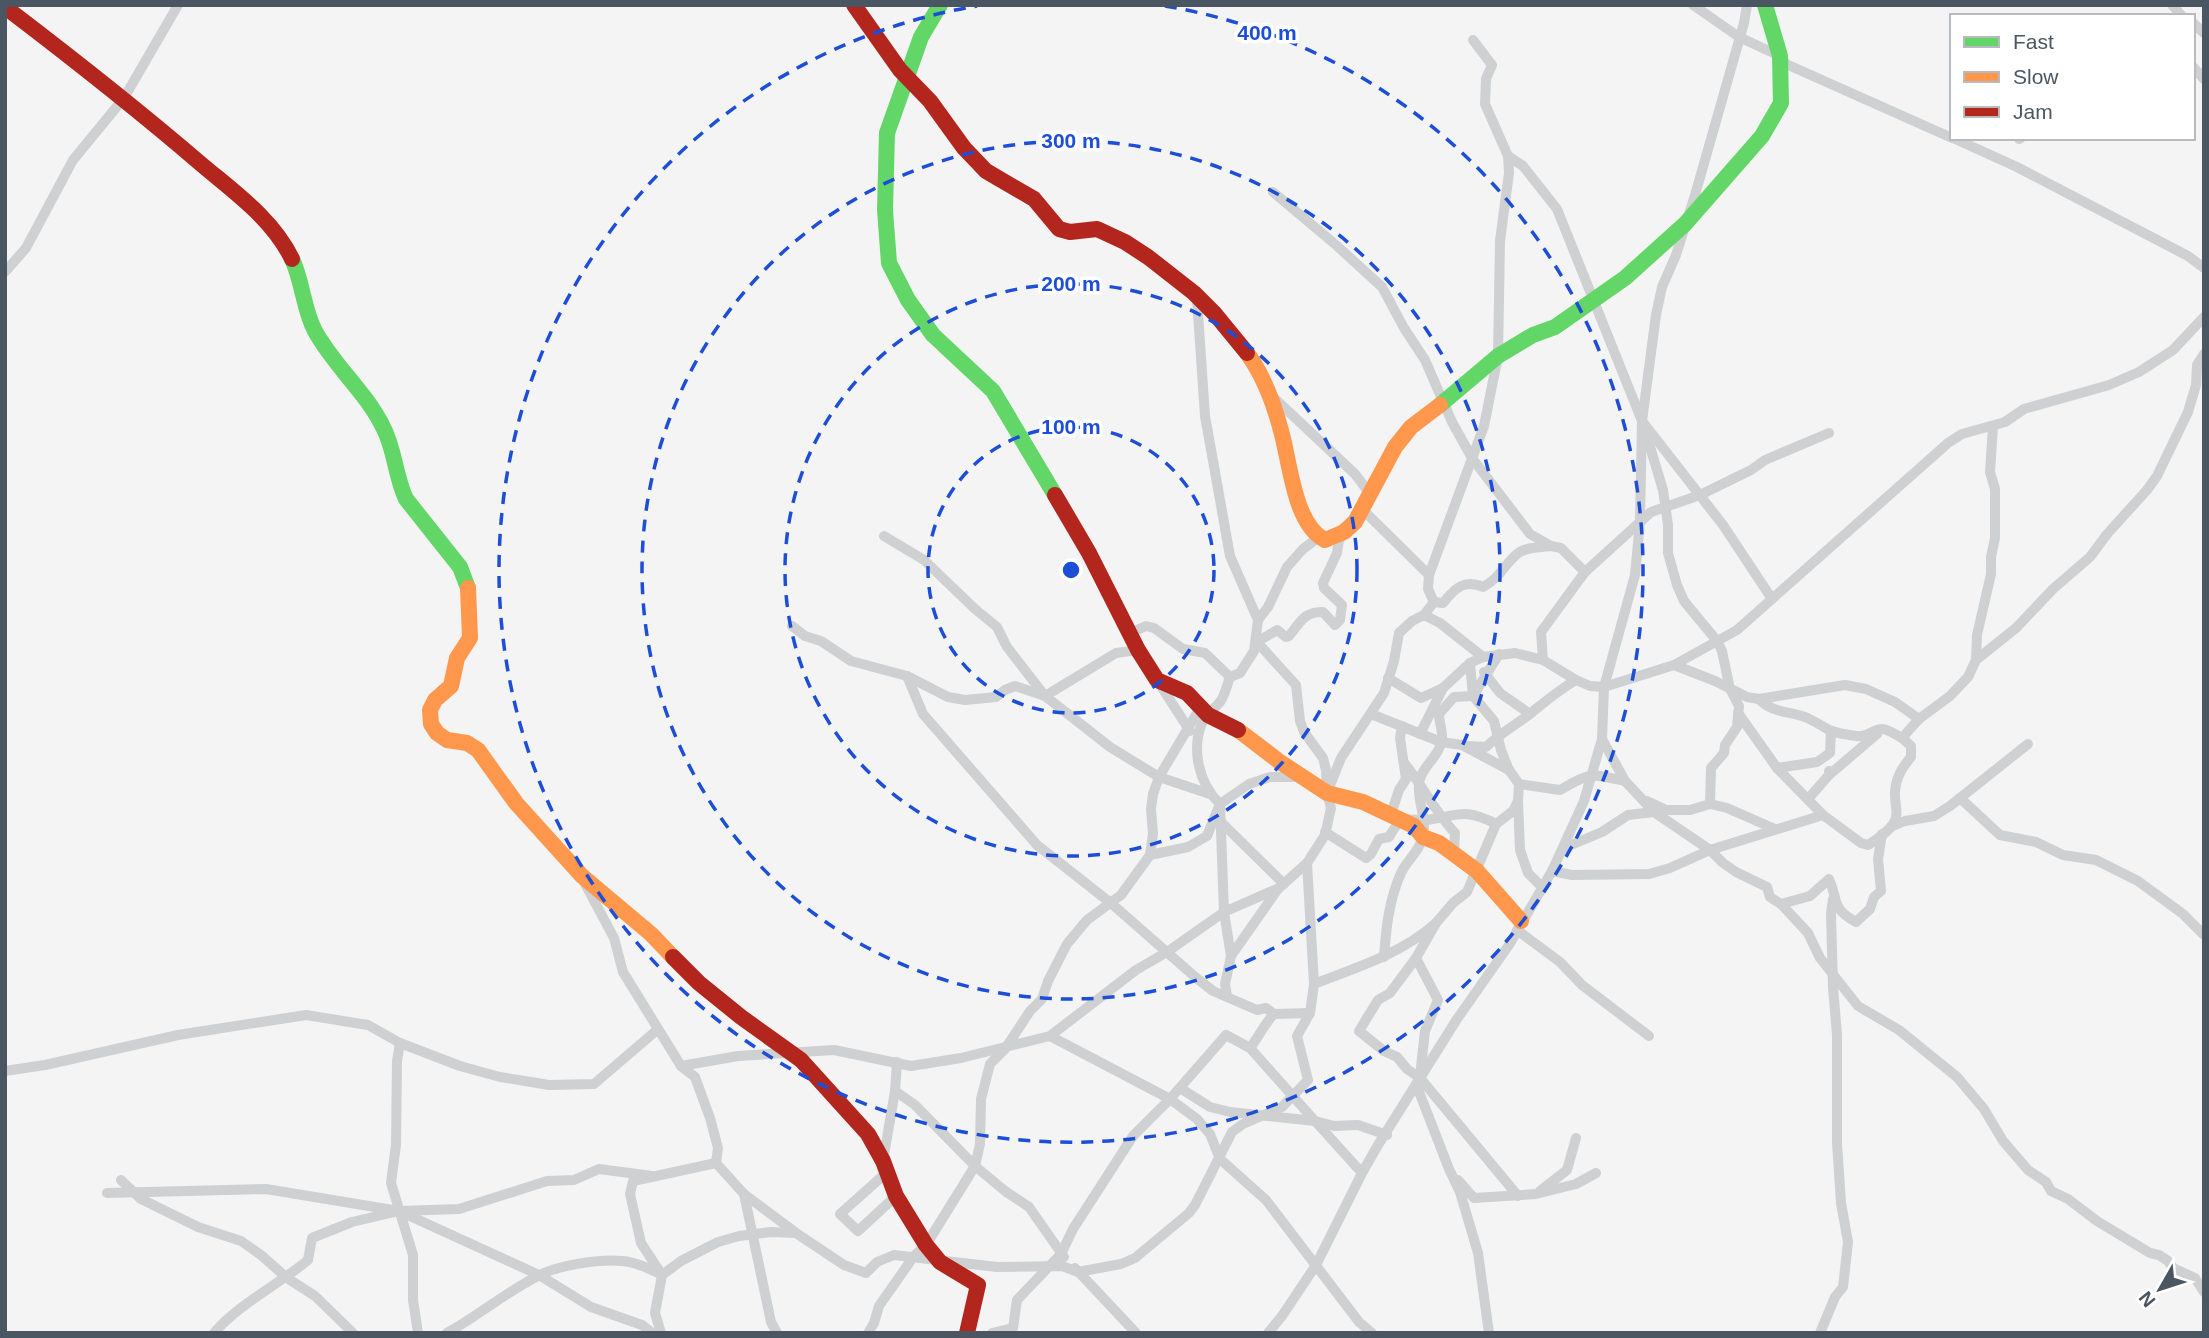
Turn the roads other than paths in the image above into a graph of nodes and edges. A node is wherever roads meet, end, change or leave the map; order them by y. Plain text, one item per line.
1 (178, 5) edge
2 (854, 5) edge
3 (940, 5) edge
4 (1693, 5) edge
5 (1747, 5) edge
6 (1765, 5) edge
7 (5, 7) edge
8 (1739, 37) junction
9 (1473, 40) dead end
10 (1780, 56) junction
11 (907, 79) junction
12 (124, 98) junction
13 (1950, 137) edge
14 (1956, 140) edge
15 (1508, 156) junction
16 (1273, 192) dead end
17 (1685, 224) junction
18 (2204, 268) edge
19 (5, 272) edge
20 (1197, 299) junction
21 (1594, 300) junction
22 (2204, 317) edge
23 (2204, 354) edge
24 (1498, 356) junction
25 (1268, 393) junction
26 (1443, 403) junction
27 (1642, 421) junction
28 (1993, 426) junction
29 (1829, 433) dead end
30 (1472, 458) junction
31 (1370, 494) junction
32 (1700, 495) junction
33 (1664, 507) junction
34 (1361, 508) junction
35 (1640, 521) junction
36 (1344, 532) junction
37 (884, 536) dead end
38 (1319, 537) junction
39 (1551, 546) junction
40 (1585, 572) junction
41 (1429, 575) junction
42 (1772, 599) junction
43 (1434, 602) junction
44 (1424, 615) junction
45 (1258, 620) junction
46 (792, 626) dead end
47 (1130, 633) junction
48 (1717, 641) junction
49 (1257, 642) junction
50 (1138, 650) junction
51 (1499, 654) junction
52 (1477, 660) junction
53 (1543, 660) junction
54 (1976, 660) junction
55 (1674, 665) junction
56 (907, 676) junction
57 (1486, 676) junction
58 (1230, 677) junction
59 (1388, 678) junction
60 (1157, 680) junction
61 (1576, 680) junction
62 (1443, 688) junction
63 (1604, 688) junction
64 (1730, 689) junction
65 (1045, 696) junction
66 (1473, 696) junction
67 (1759, 699) junction
68 (1371, 713) junction
69 (1738, 713) junction
70 (1530, 714) junction
71 (1208, 715) junction
72 (1919, 719) junction
73 (1402, 726) junction
74 (1188, 729) junction
75 (1885, 729) junction
76 (1831, 731) junction
77 (1420, 734) junction
78 (1498, 735) junction
79 (1902, 738) junction
80 (1602, 739) junction
81 (1441, 741) junction
82 (1196, 743) junction
83 (2028, 744) dead end
84 (1462, 745) junction
85 (1830, 753) junction
86 (1405, 764) junction
87 (1777, 768) junction
88 (1510, 770) junction
89 (1593, 774) junction
90 (1829, 775) junction
91 (1159, 777) junction
92 (1305, 777) junction
93 (1419, 781) junction
94 (1625, 782) junction
95 (1519, 784) junction
96 (1326, 793) junction
97 (1210, 794) junction
98 (1960, 798) junction
99 (1808, 799) junction
100 (1644, 800) junction
101 (1518, 801) junction
102 (1220, 804) junction
103 (1710, 804) junction
104 (1654, 812) junction
105 (1823, 815) junction
106 (1397, 817) junction
107 (1440, 817) junction
108 (1221, 822) junction
109 (1496, 824) junction
110 (1424, 828) junction
111 (1775, 829) junction
112 (1888, 829) junction
113 (1325, 832) junction
114 (1710, 850) junction
115 (1454, 853) junction
116 (1150, 855) junction
117 (1559, 855) junction
118 (1307, 863) junction
119 (1477, 871) junction
120 (1552, 871) junction
121 (582, 876) junction
122 (1281, 886) junction
123 (1542, 887) junction
124 (1833, 899) junction
125 (1112, 904) junction
126 (1781, 904) junction
127 (1224, 912) junction
128 (1436, 923) junction
129 (1519, 926) junction
130 (2204, 934) edge
131 (1167, 953) junction
132 (1231, 956) junction
133 (1384, 957) junction
134 (1416, 958) junction
135 (1833, 973) junction
136 (1314, 984) junction
137 (1227, 996) junction
138 (1310, 1013) junction
139 (1274, 1014) junction
140 (657, 1030) junction
141 (1050, 1036) junction
142 (1649, 1037) dead end
143 (400, 1043) junction
144 (1250, 1048) junction
145 (1005, 1049) junction
146 (789, 1052) junction
147 (897, 1062) junction
148 (681, 1066) junction
149 (5, 1071) edge
150 (1418, 1081) junction
151 (1180, 1088) junction
152 (895, 1091) junction
153 (1292, 1097) junction
154 (1170, 1099) junction
155 (1262, 1114) junction
156 (1315, 1121) junction
157 (1387, 1135) junction
158 (1576, 1138) dead end
159 (1220, 1158) junction
160 (716, 1163) junction
161 (975, 1166) junction
162 (884, 1167) junction
163 (1448, 1169) junction
164 (1362, 1172) junction
165 (1596, 1173) dead end
166 (652, 1176) junction
167 (121, 1180) dead end
168 (107, 1193) dead end
169 (135, 1194) junction
170 (744, 1194) junction
171 (1536, 1194) junction
172 (897, 1196) junction
173 (1518, 1196) junction
174 (399, 1211) junction
175 (796, 1233) junction
176 (751, 1234) junction
177 (920, 1250) junction
178 (1061, 1254) junction
179 (940, 1262) junction
180 (1315, 1265) junction
181 (1049, 1267) junction
182 (1078, 1272) junction
183 (539, 1275) junction
184 (662, 1275) junction
185 (287, 1278) junction
186 (2204, 1292) edge
187 (1011, 1331) edge
188 (214, 1333) edge
189 (353, 1333) edge
190 (418, 1333) edge
191 (447, 1333) edge
192 (652, 1333) edge
193 (661, 1333) edge
194 (777, 1333) edge
195 (868, 1333) edge
196 (967, 1333) edge
197 (992, 1333) edge
198 (1136, 1333) edge
199 (1268, 1333) edge
200 (1372, 1333) edge
201 (1489, 1333) edge
202 (1820, 1333) edge

1 - 12 street
2 - 11 street
3 - 11 street
4 - 8 street
5 - 8 street
6 - 10 street
7 - 12 street
8 - 10 street
8 - 17 street
9 - 15 street
10 - 13 street
10 - 17 street
11 - 20 street
11 - 47 street
12 - 19 street
12 - 121 street
14 - 18 street
15 - 21 street
15 - 24 street
16 - 26 street
17 - 21 street
17 - 27 street
20 - 25 street
20 - 45 street
21 - 24 street
21 - 27 street
22 - 28 street
23 - 54 street
24 - 26 street
24 - 30 street
25 - 31 street
25 - 38 street
26 - 30 street
26 - 31 street
27 - 32 street
27 - 33 street
27 - 35 street
28 - 42 street
28 - 54 street
29 - 32 street
30 - 39 street
30 - 41 street
31 - 34 street
32 - 33 street
32 - 42 street
33 - 35 street
33 - 48 street
34 - 36 street
34 - 41 street
35 - 40 street
35 - 63 street
36 - 38 street
36 - 49 street
37 - 65 street
38 - 45 street
39 - 40 street
39 - 43 street
40 - 53 street
41 - 43 street
42 - 48 street
43 - 44 street
44 - 52 street
44 - 59 street
45 - 49 street
46 - 56 street
47 - 50 street
47 - 58 street
48 - 55 street
48 - 64 street
49 - 58 street
49 - 96 street
50 - 60 street
50 - 65 street
51 - 52 street
51 - 53 street
51 - 57 street
52 - 57 street
52 - 62 street
52 - 66 street
53 - 61 street
54 - 72 street
55 - 63 street
55 - 64 street
56 - 65 street
56 - 125 street
57 - 66 street
57 - 70 street
58 - 71 street
59 - 62 street
59 - 68 street
60 - 71 street
60 - 74 street
61 - 63 street
61 - 70 street
62 - 77 street
63 - 80 street
64 - 67 street
64 - 69 street
65 - 91 street
66 - 78 street
66 - 81 street
67 - 72 street
67 - 76 street
68 - 73 street
68 - 96 street
69 - 87 street
69 - 103 street
70 - 78 street
71 - 74 street
71 - 82 street
71 - 92 street
72 - 79 street
73 - 77 street
73 - 86 street
74 - 82 street
74 - 91 street
75 - 76 street
75 - 79 street
75 - 90 street
76 - 85 street
77 - 81 street
78 - 84 street
78 - 88 street
79 - 112 street
80 - 89 street
80 - 94 street
81 - 84 street
81 - 93 street
82 - 97 street
83 - 98 street
84 - 88 street
85 - 87 street
85 - 90 street
86 - 93 street
86 - 106 street
87 - 99 street
88 - 95 street
89 - 94 street
89 - 95 street
89 - 117 street
90 - 99 street
91 - 97 street
91 - 116 street
92 - 96 street
92 - 102 street
93 - 107 street
93 - 110 street
94 - 100 street
95 - 101 street
96 - 106 street
96 - 113 street
97 - 102 street
98 - 112 street
98 - 130 street
99 - 105 street
100 - 103 street
100 - 104 street
101 - 109 street
101 - 123 street
102 - 108 street
102 - 116 street
103 - 111 street
104 - 114 street
104 - 117 street
105 - 111 street
105 - 112 street
106 - 110 street
106 - 113 street
107 - 109 street
107 - 110 street
107 - 115 street
108 - 122 street
108 - 127 street
109 - 119 street
110 - 115 street
110 - 133 street
111 - 114 street
112 - 124 street
113 - 118 street
114 - 120 street
114 - 126 street
115 - 119 street
116 - 125 street
117 - 120 street
118 - 122 street
118 - 136 street
119 - 128 street
119 - 129 street
120 - 123 street
121 - 140 street
121 - 146 street
122 - 127 street
122 - 132 street
123 - 129 street
124 - 126 street
124 - 135 street
125 - 131 street
125 - 145 street
126 - 135 street
127 - 131 street
127 - 132 street
128 - 133 street
128 - 134 street
129 - 142 street
129 - 150 street
131 - 137 street
131 - 141 street
132 - 137 street
133 - 136 street
134 - 150 street
134 - 150 street
135 - 186 street
135 - 202 street
136 - 138 street
137 - 139 street
138 - 139 street
138 - 153 street
139 - 144 street
140 - 143 street
140 - 148 street
141 - 145 street
141 - 154 street
143 - 149 street
143 - 174 street
144 - 151 street
144 - 153 street
145 - 147 street
145 - 161 street
146 - 147 street
146 - 148 street
146 - 162 street
147 - 152 street
148 - 160 street
150 - 157 street
150 - 163 street
150 - 173 street
151 - 154 street
151 - 155 street
152 - 161 street
152 - 162 street
153 - 155 street
153 - 156 street
154 - 159 street
154 - 178 street
155 - 156 street
155 - 159 street
156 - 157 street
156 - 164 street
157 - 164 street
158 - 171 street
159 - 180 street
159 - 182 street
160 - 166 street
160 - 170 street
161 - 177 street
161 - 178 street
162 - 172 street
162 - 172 street
163 - 173 street
163 - 201 street
164 - 180 street
165 - 171 street
166 - 174 street
166 - 184 street
167 - 169 street
168 - 169 street
169 - 174 street
169 - 185 street
170 - 175 street
170 - 176 street
171 - 173 street
172 - 177 street
174 - 183 street
174 - 185 street
174 - 190 street
175 - 176 street
175 - 177 street
176 - 184 street
176 - 194 street
177 - 179 street
177 - 195 street
178 - 181 street
178 - 182 street
179 - 181 street
179 - 196 street
180 - 199 street
180 - 200 street
181 - 182 street
181 - 187 street
182 - 198 street
183 - 184 street
183 - 191 street
183 - 192 street
184 - 193 street
185 - 188 street
185 - 189 street
187 - 197 street

